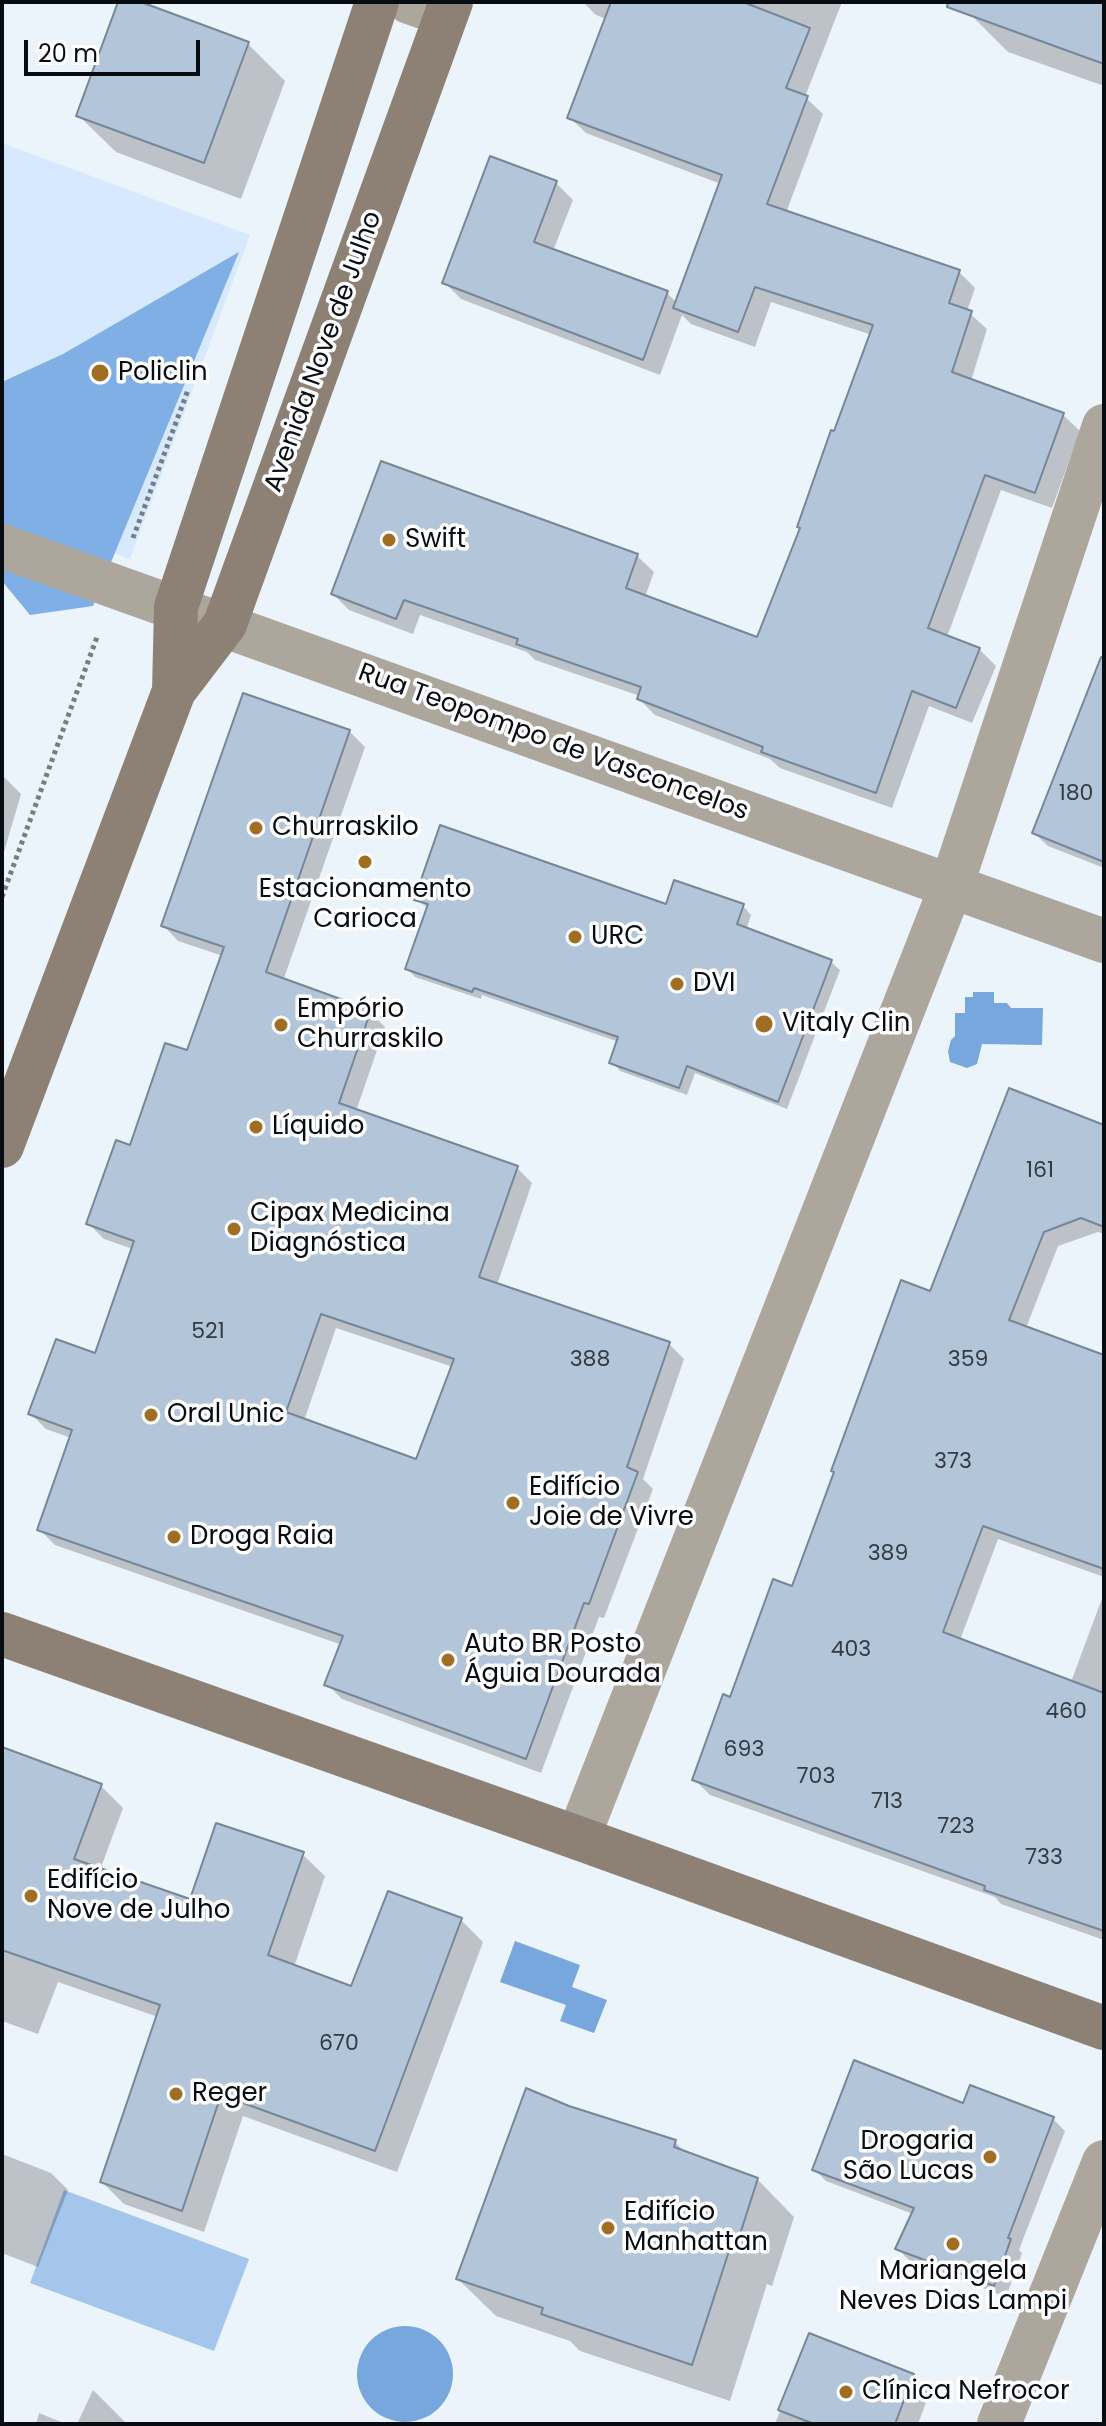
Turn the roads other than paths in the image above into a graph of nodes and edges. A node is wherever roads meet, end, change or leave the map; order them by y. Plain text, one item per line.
1 (377, 2) edge
2 (435, 6) edge
3 (1104, 426) edge
4 (2, 546) edge
5 (176, 607) junction
6 (225, 624) junction
7 (174, 691) junction
8 (951, 887) junction
9 (1104, 941) edge
10 (2, 1146) edge
11 (2, 1634) edge
12 (578, 1838) junction
13 (1104, 2028) edge
14 (1104, 2162) edge
15 (999, 2424) edge

1 - 5 main road, Avenida Nove de Julho
2 - 6 main road, Avenida Nove de Julho
3 - 8 street
4 - 5 street, Rua Teopompo de Vasconcelos
5 - 6 street, Rua Teopompo de Vasconcelos
5 - 7 main road, Avenida Nove de Julho
6 - 7 main road, Avenida Nove de Julho
6 - 8 street, Rua Teopompo de Vasconcelos
7 - 10 main road, Avenida Nove de Julho
8 - 9 street, Rua Teopompo de Vasconcelos
8 - 12 street
11 - 12 main road
12 - 13 main road
14 - 15 street

